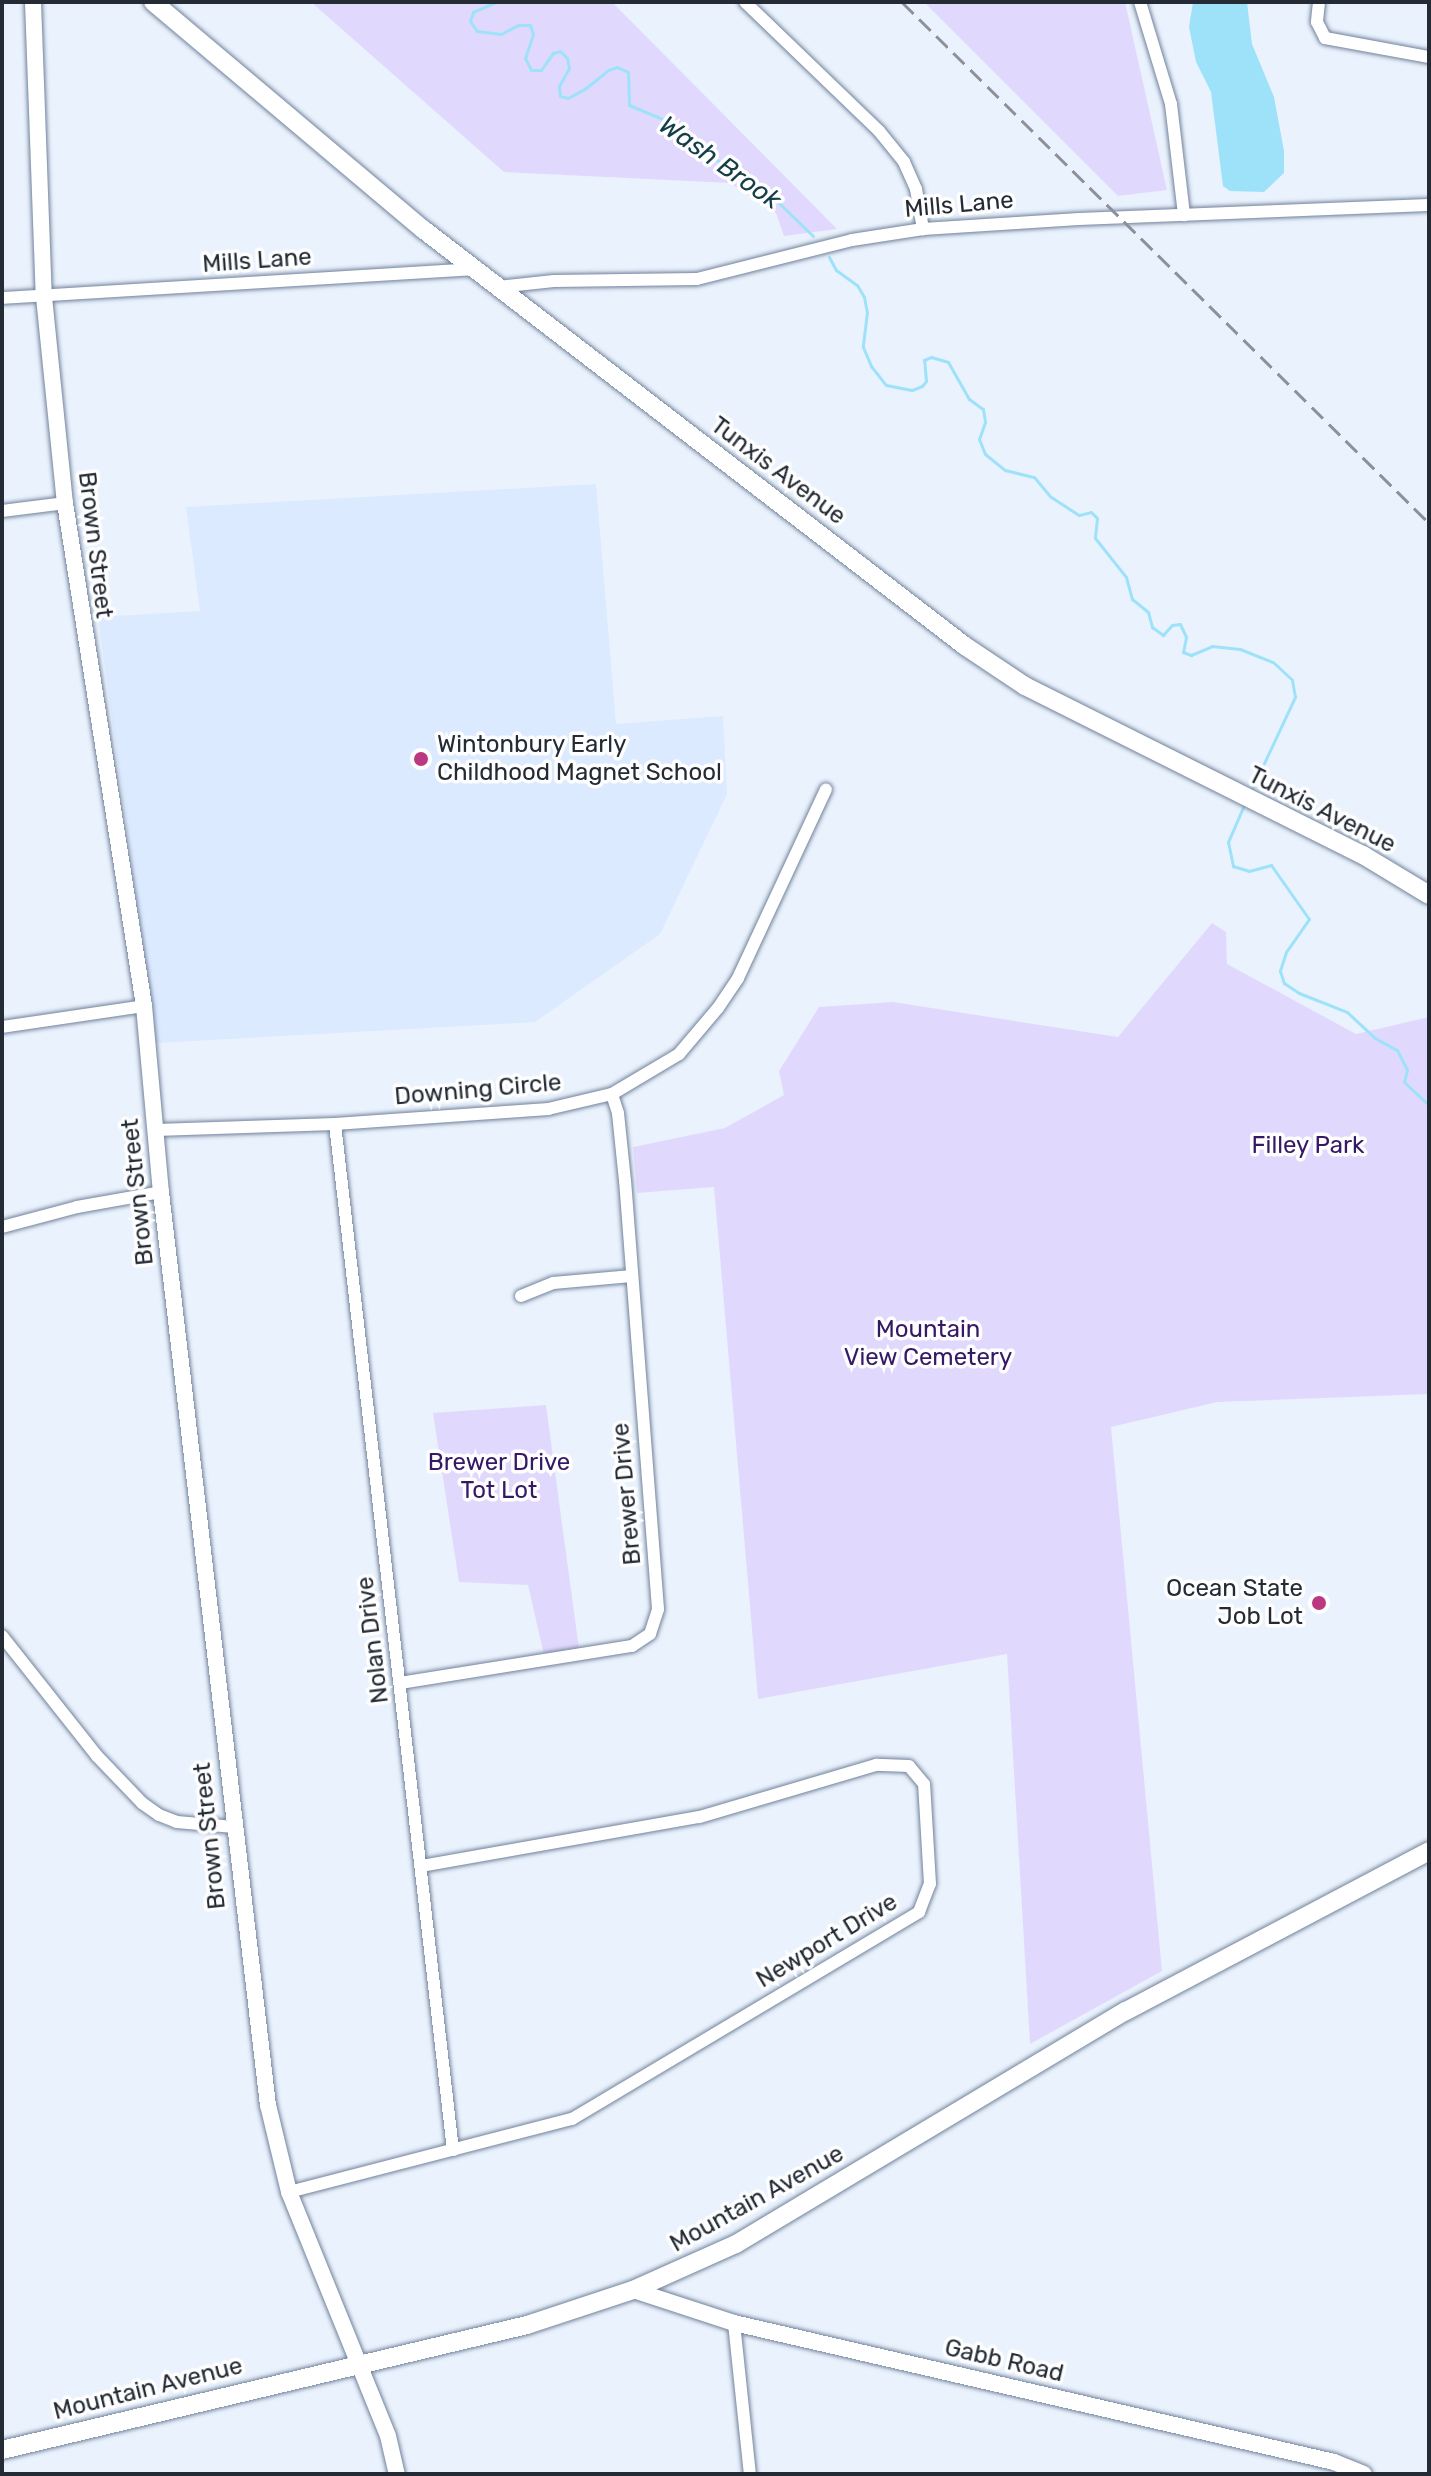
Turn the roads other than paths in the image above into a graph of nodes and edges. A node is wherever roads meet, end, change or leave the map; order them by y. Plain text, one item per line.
1 (33, 2) edge
2 (153, 2) edge
3 (745, 2) edge
4 (1140, 2) edge
5 (1319, 2) edge
6 (1429, 57) edge
7 (1429, 205) edge
8 (1184, 215) junction
9 (923, 229) junction
10 (474, 269) junction
11 (498, 287) junction
12 (44, 297) junction
13 (2, 298) edge
14 (65, 503) junction
15 (2, 511) edge
16 (826, 789) dead end
17 (1429, 895) edge
18 (144, 1006) junction
19 (2, 1027) edge
20 (612, 1094) junction
21 (335, 1124) junction
22 (156, 1130) junction
23 (161, 1192) junction
24 (2, 1227) edge
25 (632, 1276) junction
26 (521, 1296) dead end
27 (2, 1636) edge
28 (400, 1683) junction
29 (234, 1827) junction
30 (1429, 1851) edge
31 (422, 1866) junction
32 (453, 2150) junction
33 (289, 2192) junction
34 (633, 2290) junction
35 (734, 2323) junction
36 (358, 2363) junction
37 (2, 2450) edge
38 (397, 2474) edge
39 (750, 2474) edge
40 (1364, 2474) edge

1 - 12 street, Brown Street
2 - 10 main road, Tunxis Avenue
3 - 9 street
4 - 8 street
5 - 6 street
7 - 8 street, Mills Lane
8 - 9 street, Mills Lane
9 - 11 street, Mills Lane
10 - 11 main road, Tunxis Avenue
10 - 12 street, Mills Lane
11 - 17 main road, Tunxis Avenue
12 - 13 street, Mills Lane
12 - 14 street, Brown Street
14 - 15 street
14 - 18 street, Brown Street
16 - 20 street, Downing Circle
18 - 19 street
18 - 22 street, Brown Street
20 - 21 street, Downing Circle
20 - 25 street, Brewer Drive
21 - 22 street, Downing Circle
21 - 28 street, Nolan Drive
22 - 23 street, Brown Street
23 - 24 street
23 - 29 street, Brown Street
25 - 26 street
25 - 28 street, Brewer Drive
27 - 29 street
28 - 31 street, Nolan Drive
29 - 33 street, Brown Street
30 - 34 main road, Mountain Avenue
31 - 32 street, Nolan Drive
31 - 32 street, Newport Drive
32 - 33 street, Newport Drive
33 - 36 street, Brown Street
34 - 35 street, Gabb Road
34 - 36 main road, Mountain Avenue
35 - 39 street
35 - 40 street, Gabb Road
36 - 37 main road, Mountain Avenue
36 - 38 street, Brown Street

